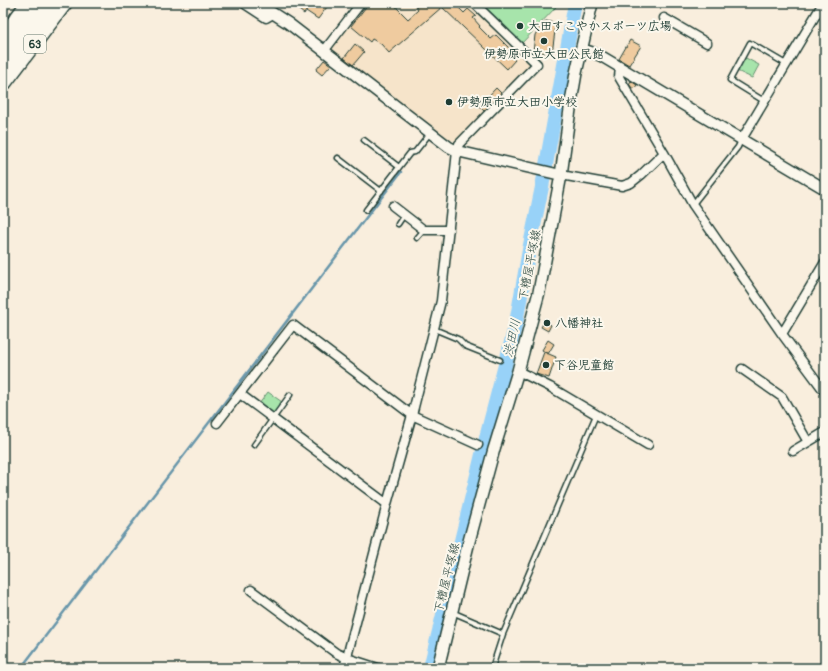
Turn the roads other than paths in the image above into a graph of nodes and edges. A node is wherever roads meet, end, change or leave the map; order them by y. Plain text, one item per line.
1 (27, 3) edge
2 (42, 3) edge
3 (54, 3) edge
4 (66, 3) edge
5 (243, 3) edge
6 (257, 3) edge
7 (361, 3) edge
8 (474, 3) edge
9 (592, 3) edge
10 (822, 3) edge
11 (273, 14) junction
12 (664, 18) dead end
13 (3, 35) edge
14 (707, 43) dead end
15 (581, 49) junction
16 (324, 51) junction
17 (3, 54) edge
18 (786, 64) junction
19 (620, 68) junction
20 (3, 70) edge
21 (3, 86) edge
22 (764, 101) junction
23 (430, 133) junction
24 (742, 139) junction
25 (364, 140) dead end
26 (457, 151) junction
27 (664, 153) junction
28 (338, 158) dead end
29 (399, 167) junction
30 (557, 174) junction
31 (825, 189) edge
32 (381, 191) junction
33 (692, 205) junction
34 (392, 206) dead end
35 (366, 210) dead end
36 (404, 215) junction
37 (398, 224) dead end
38 (424, 230) junction
39 (449, 230) junction
40 (417, 238) dead end
41 (825, 262) edge
42 (434, 329) junction
43 (782, 334) junction
44 (500, 360) dead end
45 (742, 369) dead end
46 (518, 371) junction
47 (825, 392) edge
48 (240, 394) junction
49 (290, 395) dead end
50 (596, 414) junction
51 (412, 415) junction
52 (274, 419) junction
53 (217, 423) dead end
54 (825, 432) edge
55 (808, 442) junction
56 (254, 445) dead end
57 (478, 445) dead end
58 (648, 445) dead end
59 (793, 451) dead end
60 (387, 504) junction
61 (251, 590) dead end
62 (452, 612) junction
63 (503, 634) junction
64 (347, 658) junction
65 (344, 668) edge
66 (378, 668) edge
67 (438, 668) edge
68 (492, 668) edge

1 - 13 main road, 63
2 - 17 highway
3 - 20 highway
4 - 21 main road, 63
5 - 11 street
6 - 11 street
7 - 16 street
8 - 26 street
9 - 15 main road, 下糟屋平塚線
10 - 18 street
11 - 16 street
12 - 14 street
15 - 19 street
15 - 30 main road, 下糟屋平塚線
16 - 23 street
18 - 22 street
18 - 22 lane
19 - 24 street
19 - 27 street
22 - 24 street
23 - 26 street
23 - 29 lane
24 - 31 street
24 - 33 lane
25 - 29 lane
26 - 30 street
26 - 39 street
27 - 30 street
27 - 33 street
28 - 32 lane
29 - 32 lane
30 - 46 main road, 下糟屋平塚線
32 - 35 lane
33 - 43 street
34 - 36 street
36 - 37 lane
36 - 38 street
38 - 39 street
38 - 40 lane
39 - 42 street
41 - 43 street
42 - 44 lane
42 - 51 street
43 - 47 street
45 - 55 street
46 - 50 street
46 - 62 main road, 下糟屋平塚線
48 - 51 street
48 - 52 street
48 - 53 street
49 - 52 lane
50 - 58 street
50 - 63 lane
51 - 57 street
51 - 60 street
52 - 56 lane
52 - 60 street
54 - 55 street
55 - 59 street
60 - 64 street
61 - 64 street
62 - 63 lane
62 - 67 main road, 下糟屋平塚線
63 - 68 lane
64 - 65 street
64 - 66 street

